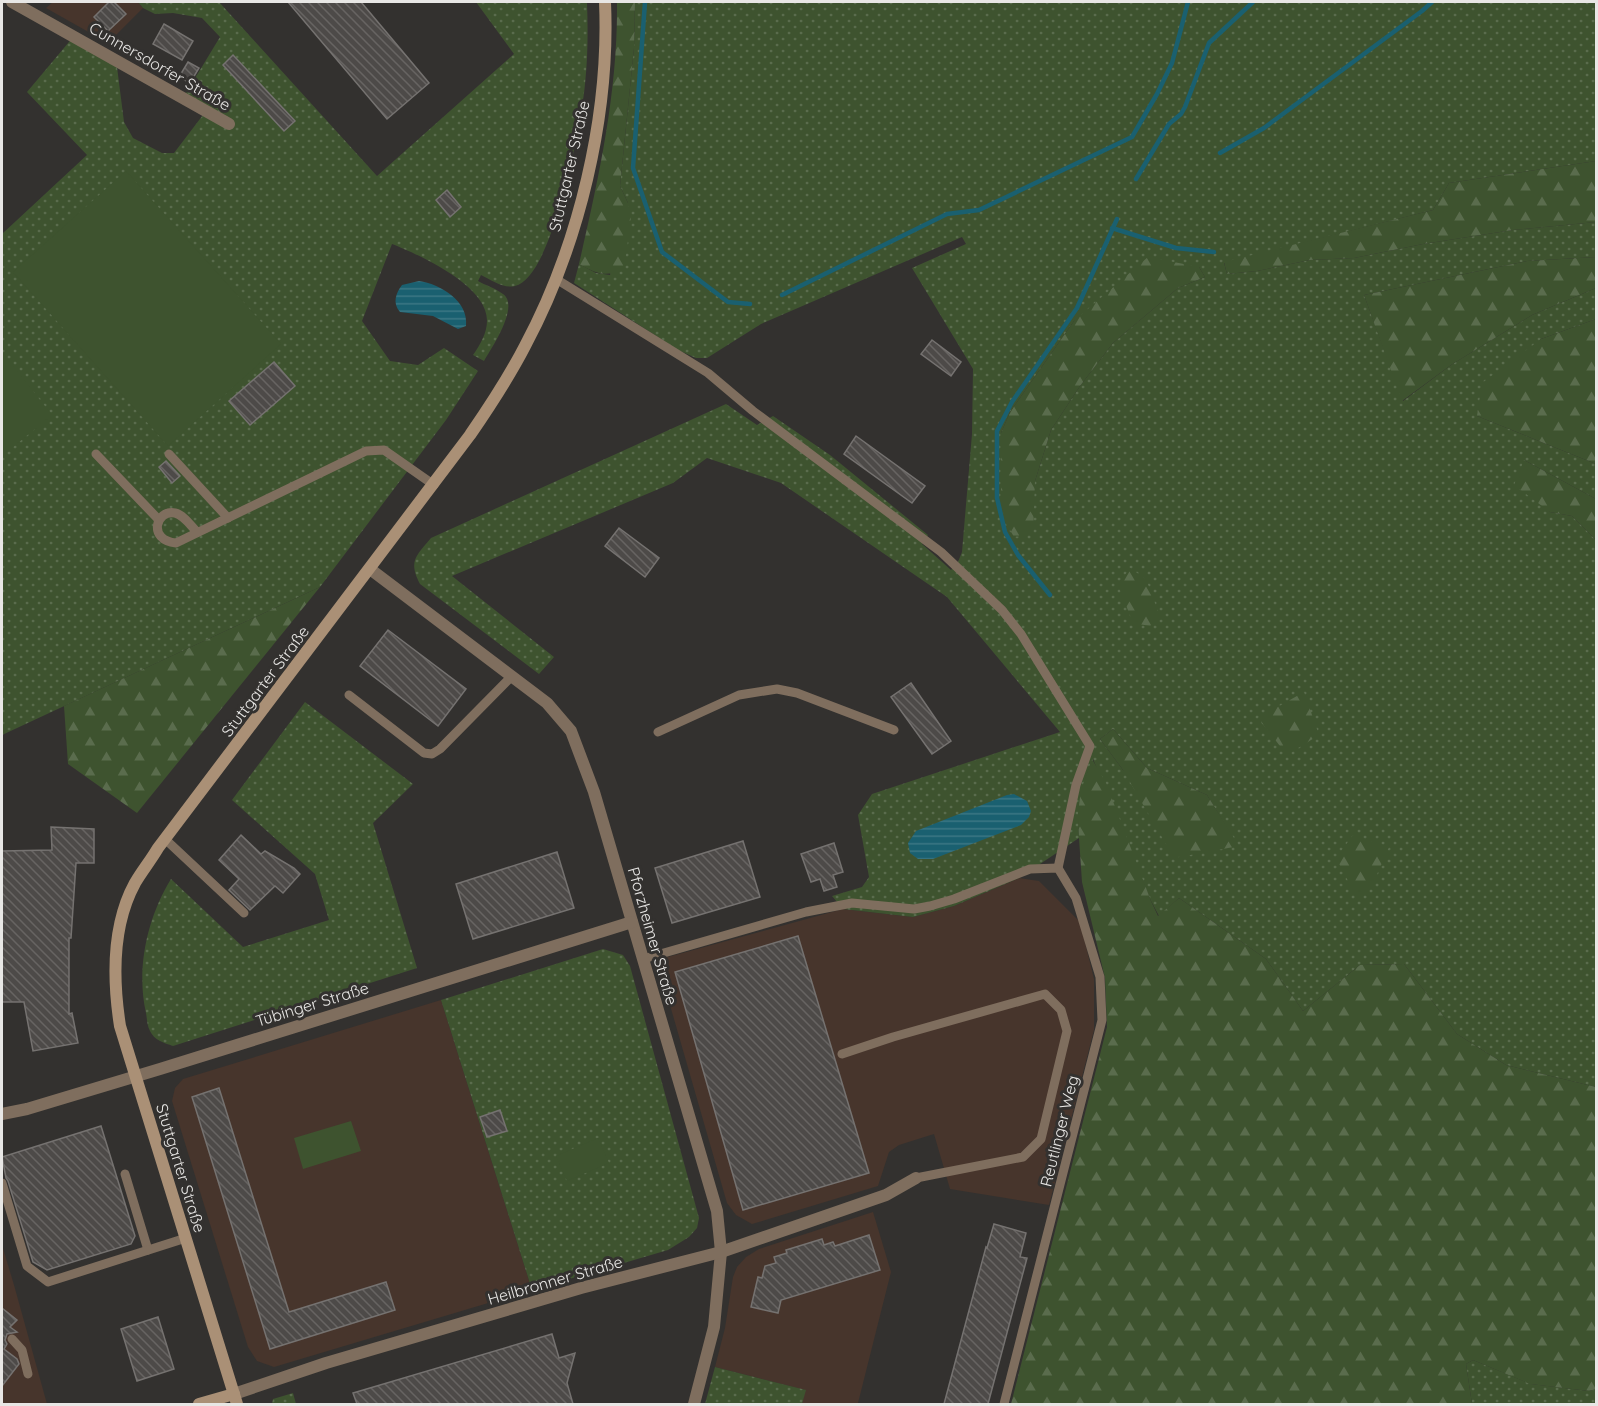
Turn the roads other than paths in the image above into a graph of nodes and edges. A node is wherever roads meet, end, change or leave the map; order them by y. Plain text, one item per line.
1 (12, 2) edge
2 (605, 2) edge
3 (229, 124) dead end
4 (556, 279) junction
5 (96, 454) dead end
6 (170, 454) dead end
7 (434, 485) junction
8 (228, 518) junction
9 (159, 520) junction
10 (197, 532) junction
11 (370, 569) junction
12 (512, 676) junction
13 (349, 695) dead end
14 (894, 730) dead end
15 (658, 732) dead end
16 (165, 839) junction
17 (1058, 868) junction
18 (244, 913) dead end
19 (633, 922) junction
20 (643, 959) junction
21 (842, 1054) dead end
22 (135, 1076) junction
23 (2, 1114) edge
24 (125, 1174) dead end
25 (916, 1178) joint
26 (2, 1183) edge
27 (186, 1238) junction
28 (148, 1250) junction
29 (721, 1251) junction
30 (12, 1339) dead end
31 (28, 1374) dead end
32 (236, 1399) edge
33 (200, 1404) edge
34 (694, 1404) edge
35 (1004, 1404) edge

1 - 3 street, Cunnersdorfer Straße
2 - 4 main road, Stuttgarter Straße
4 - 7 main road, Stuttgarter Straße
4 - 17 lane
5 - 9 lane
6 - 8 lane
7 - 8 lane
7 - 11 main road, Stuttgarter Straße
8 - 10 lane
9 - 10 lane
9 - 10 lane
11 - 12 street, Pforzheimer Straße
11 - 16 main road, Stuttgarter Straße
12 - 13 lane
12 - 19 street, Pforzheimer Straße
14 - 15 lane
16 - 18 lane
16 - 22 main road, Stuttgarter Straße
17 - 20 lane
17 - 35 lane, Reutlinger Weg
19 - 20 street, Pforzheimer Straße
19 - 22 street, Tübinger Straße
20 - 29 street, Pforzheimer Straße
21 - 25 lane
22 - 23 street, Tübinger Straße
22 - 27 main road, Stuttgarter Straße
24 - 28 lane
25 - 29 street, Heilbronner Straße
26 - 28 lane
27 - 28 lane
27 - 32 main road, Stuttgarter Straße
29 - 32 street, Heilbronner Straße
29 - 34 street, Pforzheimer Straße
30 - 31 lane
32 - 33 main road, Heilbronner Straße

